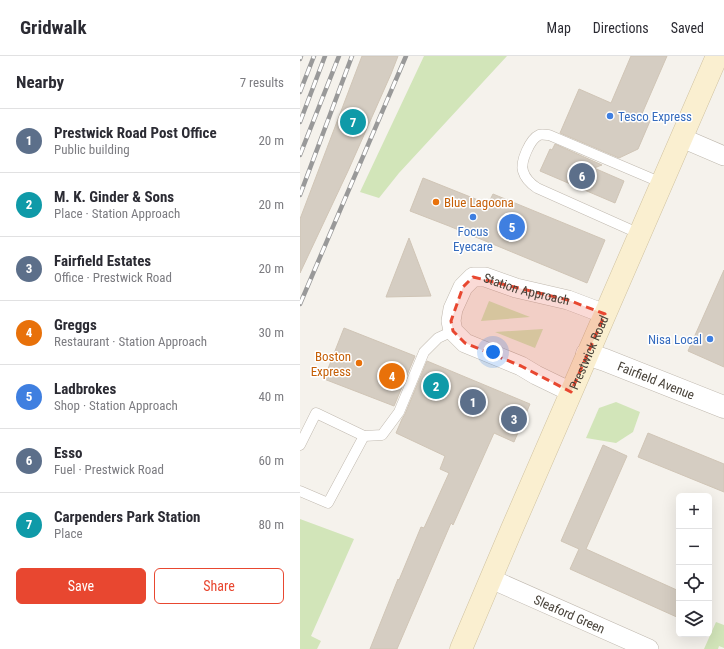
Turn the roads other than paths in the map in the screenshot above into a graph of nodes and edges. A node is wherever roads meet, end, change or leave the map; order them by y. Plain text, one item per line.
1 (717, 56) edge
2 (682, 138) junction
3 (724, 156) edge
4 (662, 183) junction
5 (640, 234) junction
6 (605, 314) junction
7 (453, 331) junction
8 (587, 354) junction
9 (571, 392) junction
10 (724, 407) edge
11 (364, 436) junction
12 (300, 445) edge
13 (300, 491) edge
14 (491, 579) junction
15 (461, 649) edge
16 (649, 649) edge

1 - 2 main road, Prestwick Road
2 - 3 street
2 - 4 main road, Prestwick Road
4 - 5 main road, Prestwick Road
4 - 5 lane
5 - 6 main road, Prestwick Road
6 - 7 street, Station Approach
6 - 8 main road, Prestwick Road
7 - 9 street
7 - 11 lane
8 - 9 main road, Prestwick Road
8 - 10 street, Fairfield Avenue
9 - 14 main road, Prestwick Road
11 - 12 lane
11 - 13 lane
14 - 15 main road, Prestwick Road
14 - 16 street, Sleaford Green

